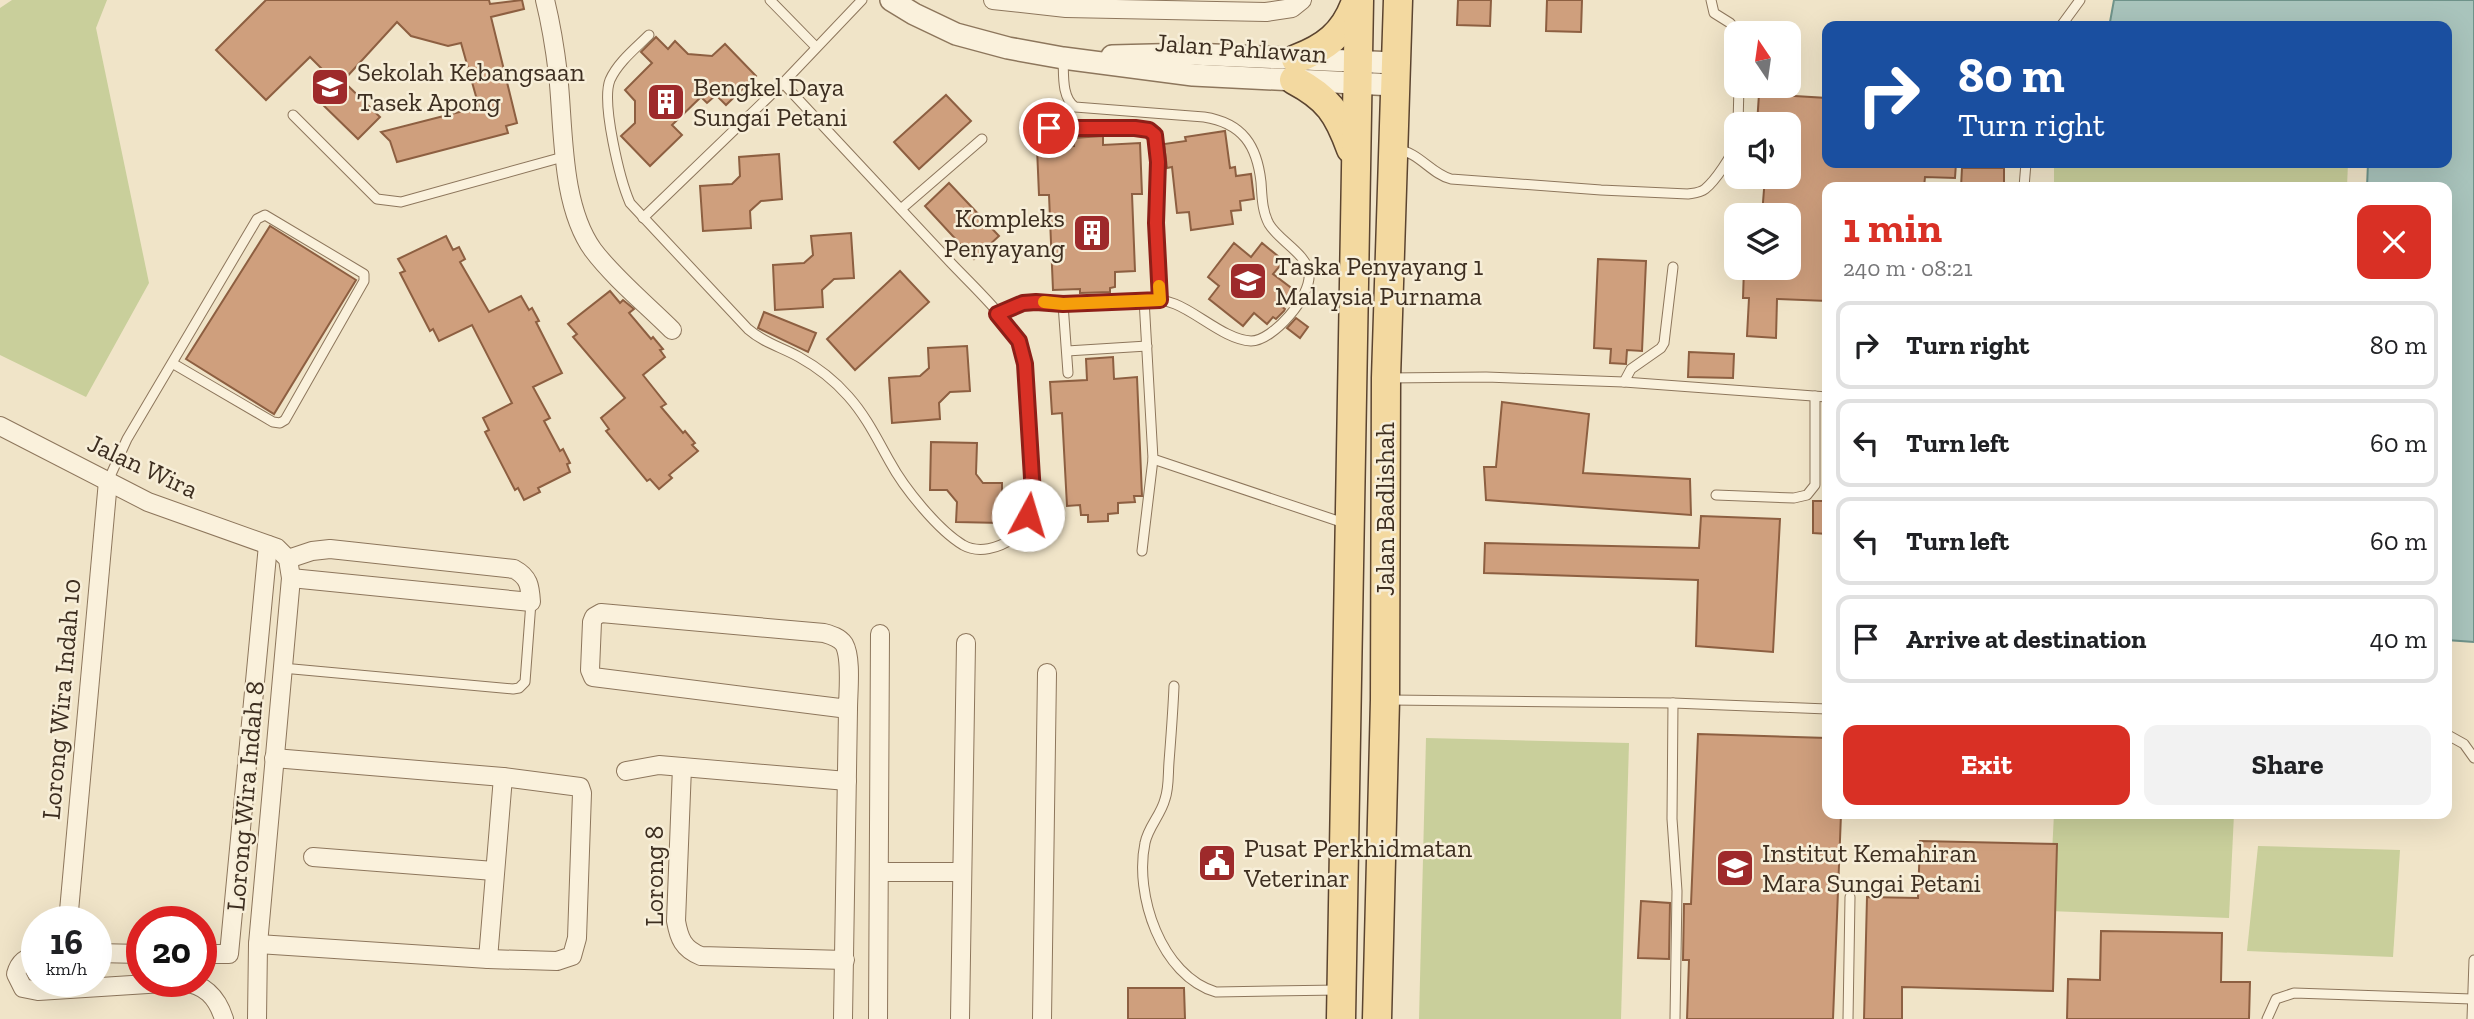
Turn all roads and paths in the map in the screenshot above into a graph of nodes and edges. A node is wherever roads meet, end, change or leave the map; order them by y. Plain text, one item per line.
1 (545, 0) edge
2 (770, 0) edge
3 (862, 0) edge
4 (891, 0) edge
5 (993, 0) edge
6 (1358, 0) edge
7 (1398, 0) edge
8 (1712, 0) edge
9 (2080, 0) edge
10 (1297, 4) edge
11 (1727, 21) edge
12 (2065, 21) edge
13 (649, 35) dead end
14 (817, 47) junction
15 (1063, 58) junction
16 (1295, 70) junction
17 (1356, 73) junction
18 (1394, 74) junction
19 (783, 83) junction
20 (293, 115) dead end
21 (1049, 128) dead end
22 (982, 139) dead end
23 (1392, 149) junction
24 (564, 157) junction
25 (1355, 158) junction
26 (1724, 164) edge
27 (901, 209) junction
28 (643, 218) junction
29 (1673, 267) dead end
30 (1144, 299) junction
31 (1160, 300) junction
32 (1063, 304) junction
33 (997, 314) junction
34 (672, 330) dead end
35 (1147, 346) junction
36 (1067, 351) junction
37 (172, 363) junction
38 (1068, 373) dead end
39 (1386, 378) junction
40 (1624, 382) junction
41 (1815, 396) junction
42 (1822, 397) edge
43 (0, 426) edge
44 (1153, 459) junction
45 (108, 481) junction
46 (1716, 495) dead end
47 (1349, 525) junction
48 (268, 545) junction
49 (1142, 551) dead end
50 (288, 559) junction
51 (291, 578) junction
52 (531, 602) junction
53 (880, 634) dead end
54 (966, 643) dead end
55 (282, 668) junction
56 (1046, 673) dead end
57 (1174, 686) dead end
58 (1385, 700) junction
59 (1673, 704) junction
60 (848, 709) junction
61 (1822, 709) edge
62 (2452, 737) edge
63 (274, 758) junction
64 (2474, 758) edge
65 (682, 767) junction
66 (626, 771) dead end
67 (503, 777) junction
68 (847, 781) junction
69 (313, 857) dead end
70 (494, 871) junction
71 (880, 872) junction
72 (961, 872) junction
73 (1850, 897) dead end
74 (69, 906) edge
75 (258, 950) junction
76 (217, 954) edge
77 (229, 954) junction
78 (488, 959) junction
79 (845, 960) junction
80 (2474, 960) edge
81 (21, 963) edge
82 (21, 984) edge
83 (1341, 989) junction
84 (215, 997) edge
85 (2472, 999) edge
86 (224, 1019) edge
87 (257, 1019) edge
88 (843, 1019) edge
89 (878, 1019) edge
90 (960, 1019) edge
91 (1042, 1019) edge
92 (1342, 1019) edge
93 (1377, 1019) edge
94 (1675, 1019) edge
95 (1848, 1019) edge
96 (2267, 1019) edge
97 (2472, 1019) edge

1 - 24 street
2 - 14 lane
3 - 14 lane
4 - 15 street, Jalan Pahlawan
5 - 10 street
6 - 16 main road
6 - 17 main road, Jalan Badlishah
7 - 18 main road, Jalan Badlishah
8 - 11 lane
9 - 12 lane
13 - 28 lane
14 - 19 lane
15 - 16 street, Jalan Pahlawan
15 - 31 lane
16 - 17 street, Jalan Pahlawan
16 - 25 main road
17 - 18 street, Jalan Pahlawan
17 - 25 main road, Jalan Badlishah
18 - 23 main road, Jalan Badlishah
19 - 27 lane
19 - 28 lane
20 - 24 lane
21 - 31 lane
22 - 27 lane
23 - 26 lane
23 - 39 main road, Jalan Badlishah
24 - 34 street
25 - 47 main road, Jalan Badlishah
27 - 33 lane
28 - 33 lane
29 - 40 lane
30 - 31 lane
30 - 32 lane
30 - 35 lane
32 - 33 lane
32 - 36 lane
35 - 36 lane
35 - 44 lane
36 - 38 lane
37 - 37 lane
37 - 45 lane
39 - 40 lane
39 - 58 main road, Jalan Badlishah
40 - 41 lane
41 - 42 lane
41 - 46 lane
43 - 45 street, Jalan Wira
44 - 47 lane
44 - 49 lane
45 - 48 street, Jalan Wira
45 - 74 street, Lorong Wira Indah 10
47 - 83 main road, Jalan Badlishah
48 - 50 street, Jalan Wira
48 - 77 street
50 - 51 street, Lorong Wira Indah 8
50 - 52 street
51 - 52 street
51 - 55 street, Lorong Wira Indah 8
52 - 55 lane
53 - 71 street
54 - 72 street
55 - 63 street, Lorong Wira Indah 8
56 - 91 street
57 - 83 lane
58 - 59 lane
58 - 93 main road, Jalan Badlishah
59 - 61 lane
59 - 94 lane
60 - 60 street
60 - 68 street
62 - 64 lane
63 - 67 street
63 - 75 street, Lorong Wira Indah 8
65 - 66 street
65 - 68 street
65 - 79 street, Lorong 8
67 - 70 street
67 - 78 street
68 - 79 street
69 - 70 street
70 - 78 street
71 - 72 street
71 - 89 street
72 - 90 street
73 - 95 lane
75 - 77 street
75 - 78 street
75 - 87 street, Lorong Wira Indah 8
76 - 77 street
79 - 88 street
80 - 85 lane
81 - 82 street
83 - 92 main road, Jalan Badlishah
84 - 86 street
85 - 96 lane
85 - 97 lane

